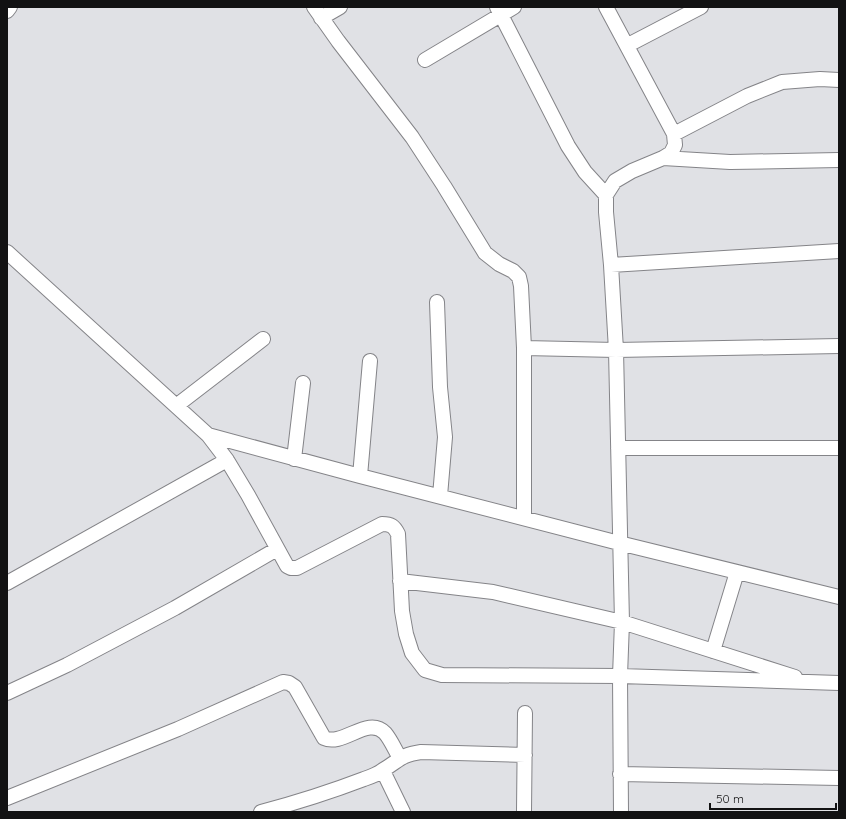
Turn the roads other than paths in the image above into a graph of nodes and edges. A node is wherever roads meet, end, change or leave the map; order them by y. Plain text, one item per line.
1 (10, 7) edge
2 (340, 7) edge
3 (514, 7) edge
4 (606, 7) edge
5 (701, 7) edge
6 (7, 11) edge
7 (499, 11) edge
8 (318, 13) edge
9 (628, 45) junction
10 (424, 60) dead end
11 (839, 80) edge
12 (674, 134) junction
13 (663, 158) junction
14 (839, 160) edge
15 (606, 195) junction
16 (839, 251) edge
17 (7, 252) edge
18 (611, 265) junction
19 (437, 302) dead end
20 (263, 339) dead end
21 (839, 346) edge
22 (524, 348) junction
23 (616, 350) junction
24 (370, 360) dead end
25 (303, 383) dead end
26 (176, 406) junction
27 (208, 435) junction
28 (618, 448) junction
29 (839, 448) edge
30 (294, 458) junction
31 (227, 460) junction
32 (360, 476) junction
33 (440, 496) junction
34 (524, 517) junction
35 (619, 543) junction
36 (277, 549) junction
37 (737, 572) junction
38 (400, 581) junction
39 (7, 583) edge
40 (839, 597) edge
41 (622, 622) junction
42 (713, 651) junction
43 (620, 676) junction
44 (812, 682) junction
45 (839, 683) edge
46 (7, 693) edge
47 (525, 713) dead end
48 (525, 755) junction
49 (400, 758) junction
50 (383, 771) junction
51 (620, 774) junction
52 (839, 778) edge
53 (7, 798) edge
54 (293, 808) edge
55 (261, 812) edge
56 (403, 812) edge
57 (524, 812) edge
58 (621, 812) edge

1 - 6 street
2 - 8 street
3 - 7 street
4 - 9 street
5 - 9 street
7 - 10 street
7 - 15 street
8 - 22 street
9 - 12 street
11 - 12 street
12 - 13 street
13 - 14 street
13 - 15 street
15 - 18 street
16 - 18 street
17 - 26 street
18 - 23 street
19 - 33 street
20 - 26 street
21 - 23 street
22 - 23 street
22 - 34 street
23 - 28 street
24 - 32 street
25 - 30 street
26 - 27 street
27 - 30 street
27 - 31 street
28 - 29 street
28 - 35 street
30 - 32 street
31 - 36 street
31 - 39 street
32 - 33 street
33 - 34 street
34 - 35 street
35 - 37 street
35 - 41 street
36 - 38 street
36 - 46 street
37 - 40 street
37 - 42 street
38 - 41 street
38 - 43 street
41 - 42 street
41 - 43 street
42 - 44 street
43 - 44 street
43 - 51 street
44 - 45 street
47 - 48 street
48 - 49 street
48 - 57 street
49 - 50 street
49 - 53 street
50 - 54 street
50 - 56 street
51 - 52 street
51 - 58 street
54 - 55 street

